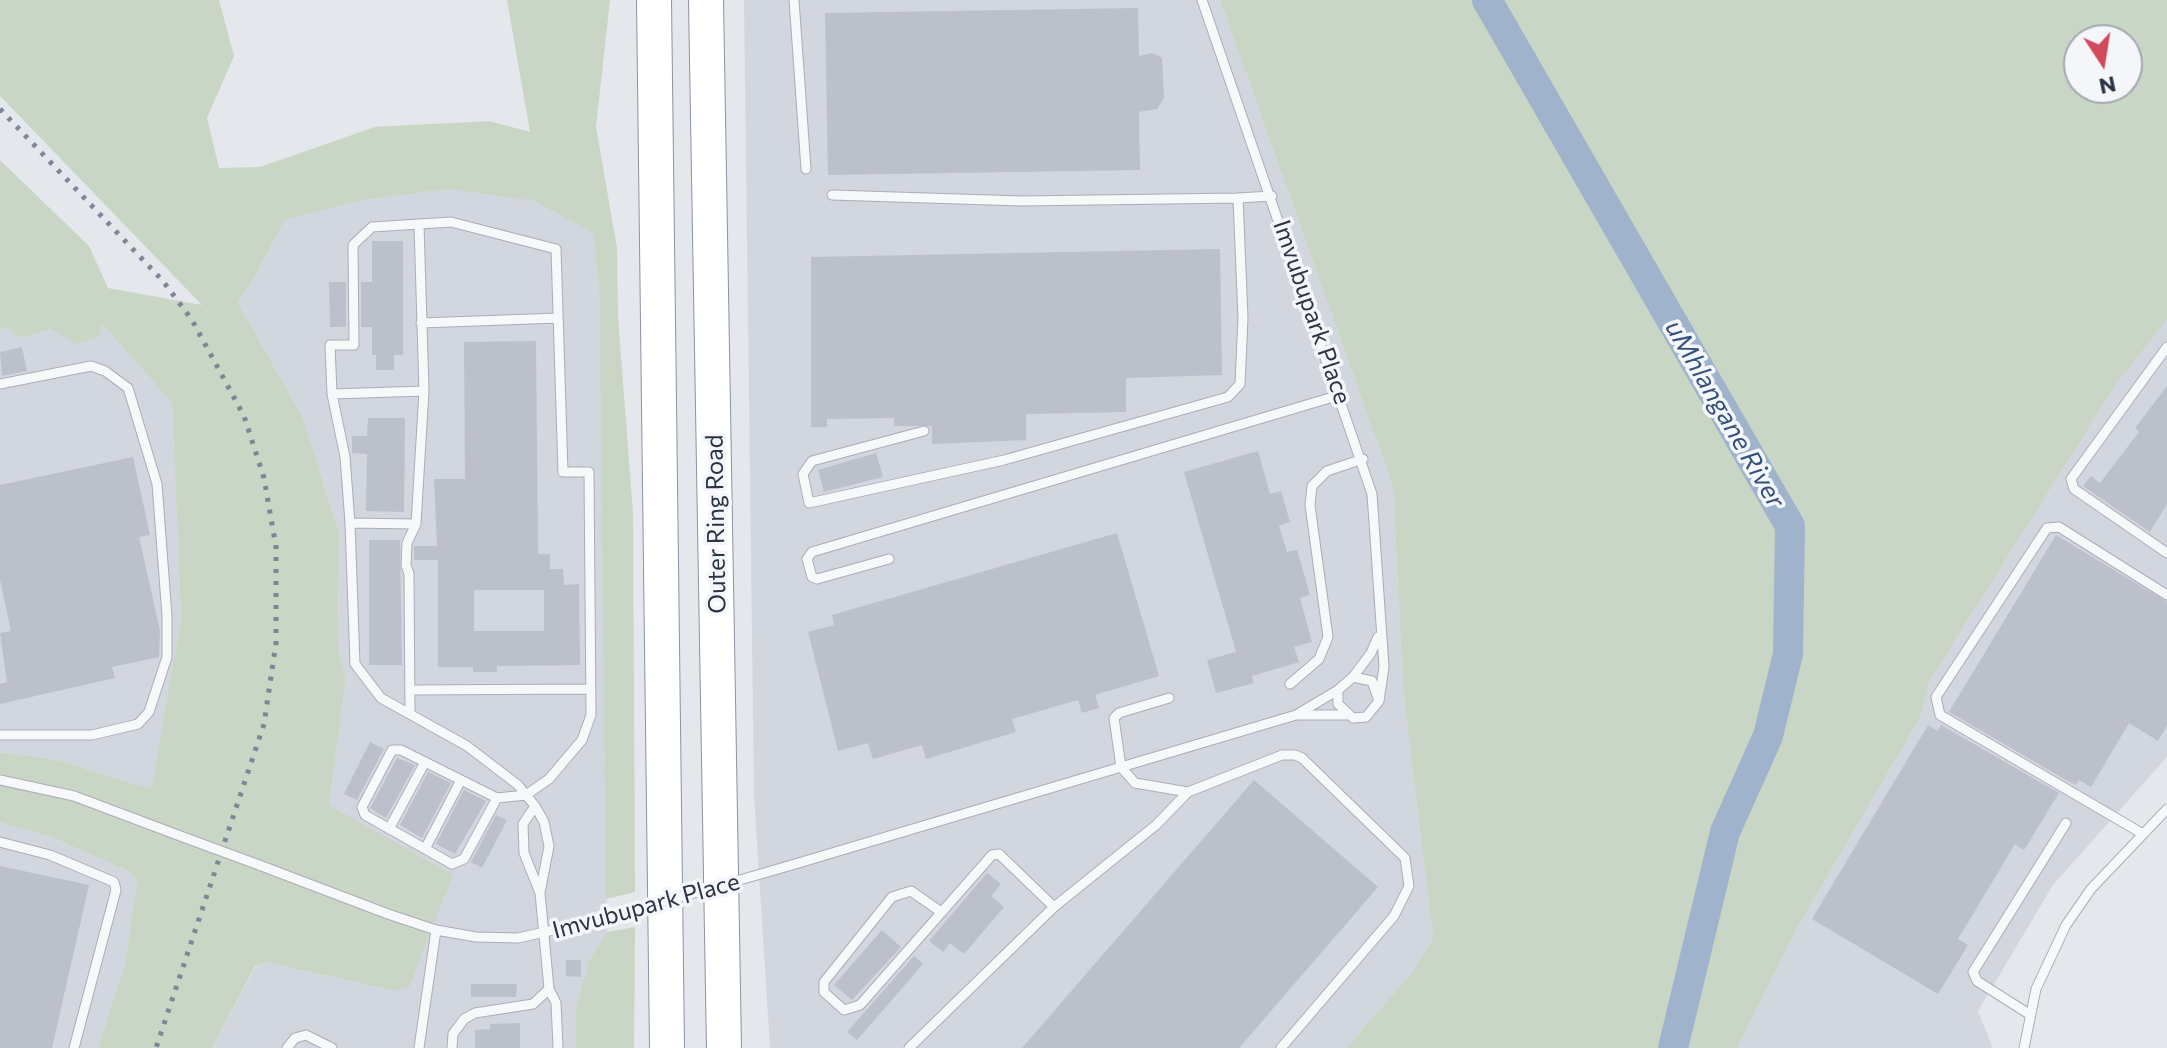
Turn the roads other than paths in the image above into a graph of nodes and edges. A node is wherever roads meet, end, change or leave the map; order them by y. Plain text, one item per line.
1 (654, 0) edge
2 (706, 0) edge
3 (794, 0) edge
4 (1202, 0) edge
5 (806, 169) dead end
6 (832, 195) dead end
7 (1272, 196) junction
8 (1238, 198) junction
9 (419, 224) junction
10 (558, 318) junction
11 (421, 323) junction
12 (2167, 347) edge
13 (0, 384) edge
14 (424, 391) junction
15 (332, 394) junction
16 (1340, 395) junction
17 (924, 431) dead end
18 (1363, 459) junction
19 (350, 523) junction
20 (416, 524) junction
21 (2167, 553) edge
22 (889, 559) dead end
23 (2167, 595) edge
24 (1379, 634) junction
25 (1353, 677) junction
26 (1290, 684) dead end
27 (590, 689) junction
28 (410, 690) junction
29 (1338, 690) junction
30 (1169, 698) dead end
31 (1379, 701) junction
32 (410, 713) junction
33 (1296, 715) junction
34 (1346, 715) junction
35 (0, 735) edge
36 (425, 762) junction
37 (1121, 767) junction
38 (0, 780) edge
39 (461, 780) junction
40 (1188, 792) junction
41 (526, 795) junction
42 (497, 798) junction
43 (535, 806) junction
44 (2167, 809) edge
45 (2066, 823) dead end
46 (389, 829) junction
47 (2143, 834) junction
48 (0, 842) edge
49 (425, 849) junction
50 (540, 893) junction
51 (1054, 907) junction
52 (941, 912) junction
53 (436, 930) junction
54 (544, 934) junction
55 (723, 941) junction
56 (549, 989) junction
57 (2029, 1014) junction
58 (74, 1048) edge
59 (287, 1048) edge
60 (332, 1048) edge
61 (419, 1048) edge
62 (452, 1048) edge
63 (558, 1048) edge
64 (667, 1048) edge
65 (724, 1048) edge
66 (738, 1048) edge
67 (909, 1048) edge
68 (1281, 1048) edge
69 (2024, 1048) edge

1 - 64 highway
2 - 55 highway, Outer Ring Road
3 - 5 lane
4 - 7 lane, Imvubupark Place
6 - 8 lane
7 - 8 lane
7 - 16 lane, Imvubupark Place
8 - 17 lane
9 - 10 lane
9 - 11 lane
9 - 15 lane
10 - 11 lane
10 - 27 lane
11 - 14 lane
12 - 21 lane
13 - 35 lane
14 - 15 lane
14 - 20 lane
15 - 19 lane
16 - 18 lane, Imvubupark Place
16 - 22 lane
18 - 24 lane, Imvubupark Place
18 - 26 lane
19 - 20 lane
19 - 32 lane
20 - 28 lane
23 - 47 lane
24 - 25 lane, Imvubupark Place
24 - 31 lane, Imvubupark Place
25 - 29 lane, Imvubupark Place
25 - 31 lane
27 - 28 lane
27 - 41 lane
28 - 32 lane
29 - 33 lane, Imvubupark Place
29 - 34 lane
30 - 37 lane
31 - 34 lane, Imvubupark Place
32 - 41 lane
33 - 34 lane, Imvubupark Place
33 - 37 lane, Imvubupark Place
36 - 39 lane
36 - 46 lane
36 - 46 lane
37 - 40 lane
37 - 54 lane, Imvubupark Place, bridge
38 - 53 lane, Imvubupark Place, bridge
39 - 42 lane
39 - 49 lane
40 - 51 lane
40 - 68 lane
41 - 42 lane
41 - 43 lane
42 - 49 lane
43 - 50 lane
43 - 50 lane
44 - 47 lane
45 - 57 lane
46 - 49 lane
47 - 57 lane
48 - 58 lane
50 - 54 lane
51 - 52 lane
51 - 67 lane
52 - 52 lane
53 - 54 lane, Imvubupark Place
53 - 61 lane
54 - 56 lane
55 - 65 highway, Outer Ring Road
55 - 66 highway
56 - 62 lane
56 - 63 lane
57 - 69 lane
59 - 60 lane

